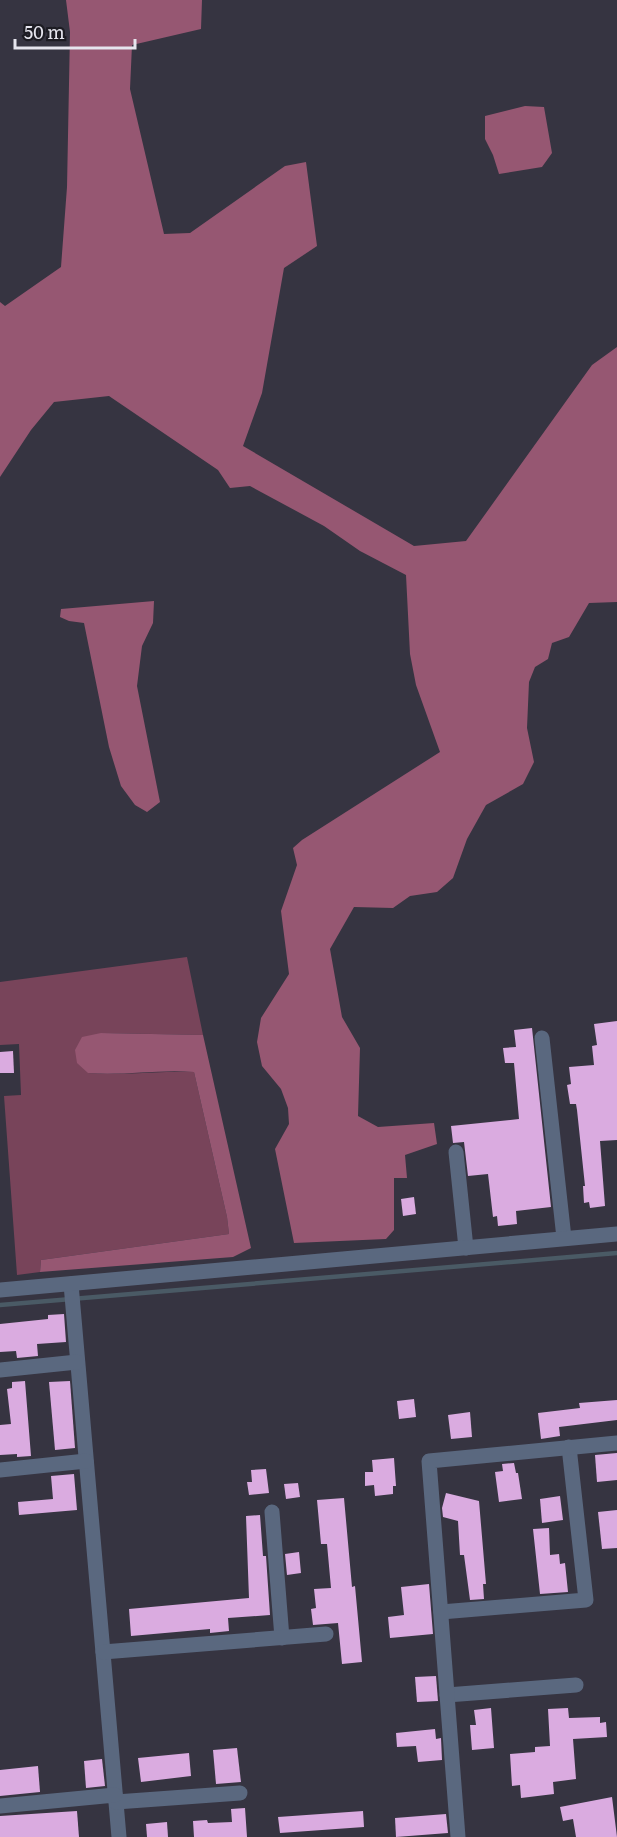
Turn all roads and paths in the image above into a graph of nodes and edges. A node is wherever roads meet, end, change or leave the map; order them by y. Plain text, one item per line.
1 (542, 1038) dead end
2 (456, 1152) dead end
3 (617, 1234) edge
4 (564, 1238) junction
5 (465, 1248) junction
6 (0, 1290) edge
7 (72, 1294) junction
8 (77, 1362) junction
9 (0, 1370) edge
10 (617, 1443) edge
11 (569, 1447) junction
12 (86, 1461) junction
13 (0, 1470) edge
14 (272, 1512) dead end
15 (441, 1612) junction
16 (326, 1634) dead end
17 (282, 1638) junction
18 (103, 1652) junction
19 (576, 1685) dead end
20 (447, 1695) junction
21 (240, 1793) dead end
22 (115, 1799) junction
23 (0, 1806) edge
24 (119, 1837) edge
25 (458, 1837) edge

1 - 4 street
2 - 5 street
3 - 4 street
4 - 5 street
5 - 7 street
6 - 7 street
7 - 8 street
8 - 9 street
8 - 12 street
10 - 11 street
11 - 15 street
11 - 15 street
12 - 13 street
12 - 18 street
14 - 17 street
15 - 20 street
16 - 17 street
17 - 18 street
18 - 22 street
19 - 20 street
20 - 25 street
21 - 22 street
22 - 23 street
22 - 24 street

